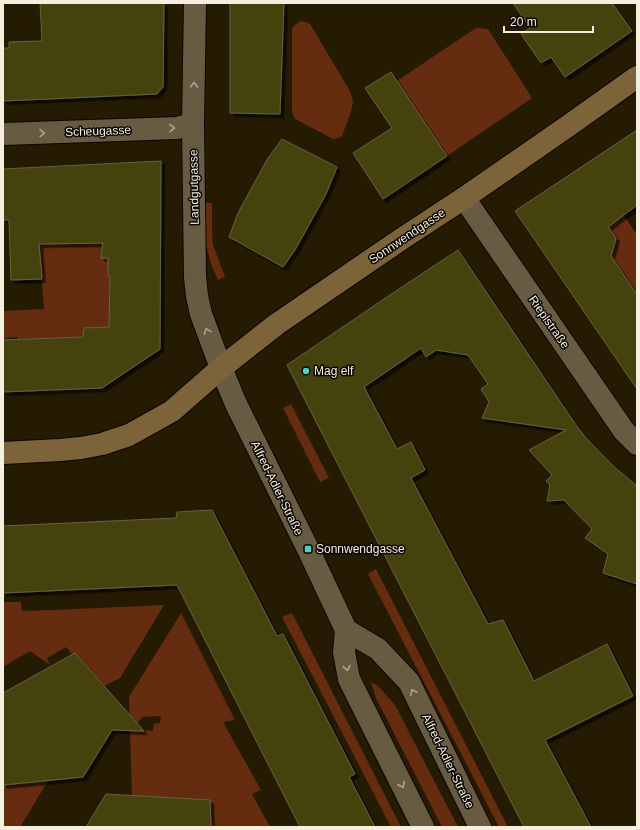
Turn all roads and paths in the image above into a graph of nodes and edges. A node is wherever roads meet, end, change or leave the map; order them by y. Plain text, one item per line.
1 (195, 3) edge
2 (637, 77) edge
3 (193, 124) junction
4 (3, 134) edge
5 (464, 198) junction
6 (221, 368) junction
7 (637, 444) edge
8 (3, 453) edge
9 (346, 630) junction
10 (423, 827) edge
11 (480, 827) edge

3 -> 1 street, Landgutgasse
2 - 5 main road, Sonnwendgasse
4 -> 3 street, Scheugasse
6 -> 3 street, Landgutgasse
5 - 6 main road, Sonnwendgasse
5 - 7 street, Rieplstraße
6 - 8 main road, Sonnwendgasse
6 - 9 street, Alfred-Adler-Straße
9 -> 10 street
11 -> 9 street, Alfred-Adler-Straße

